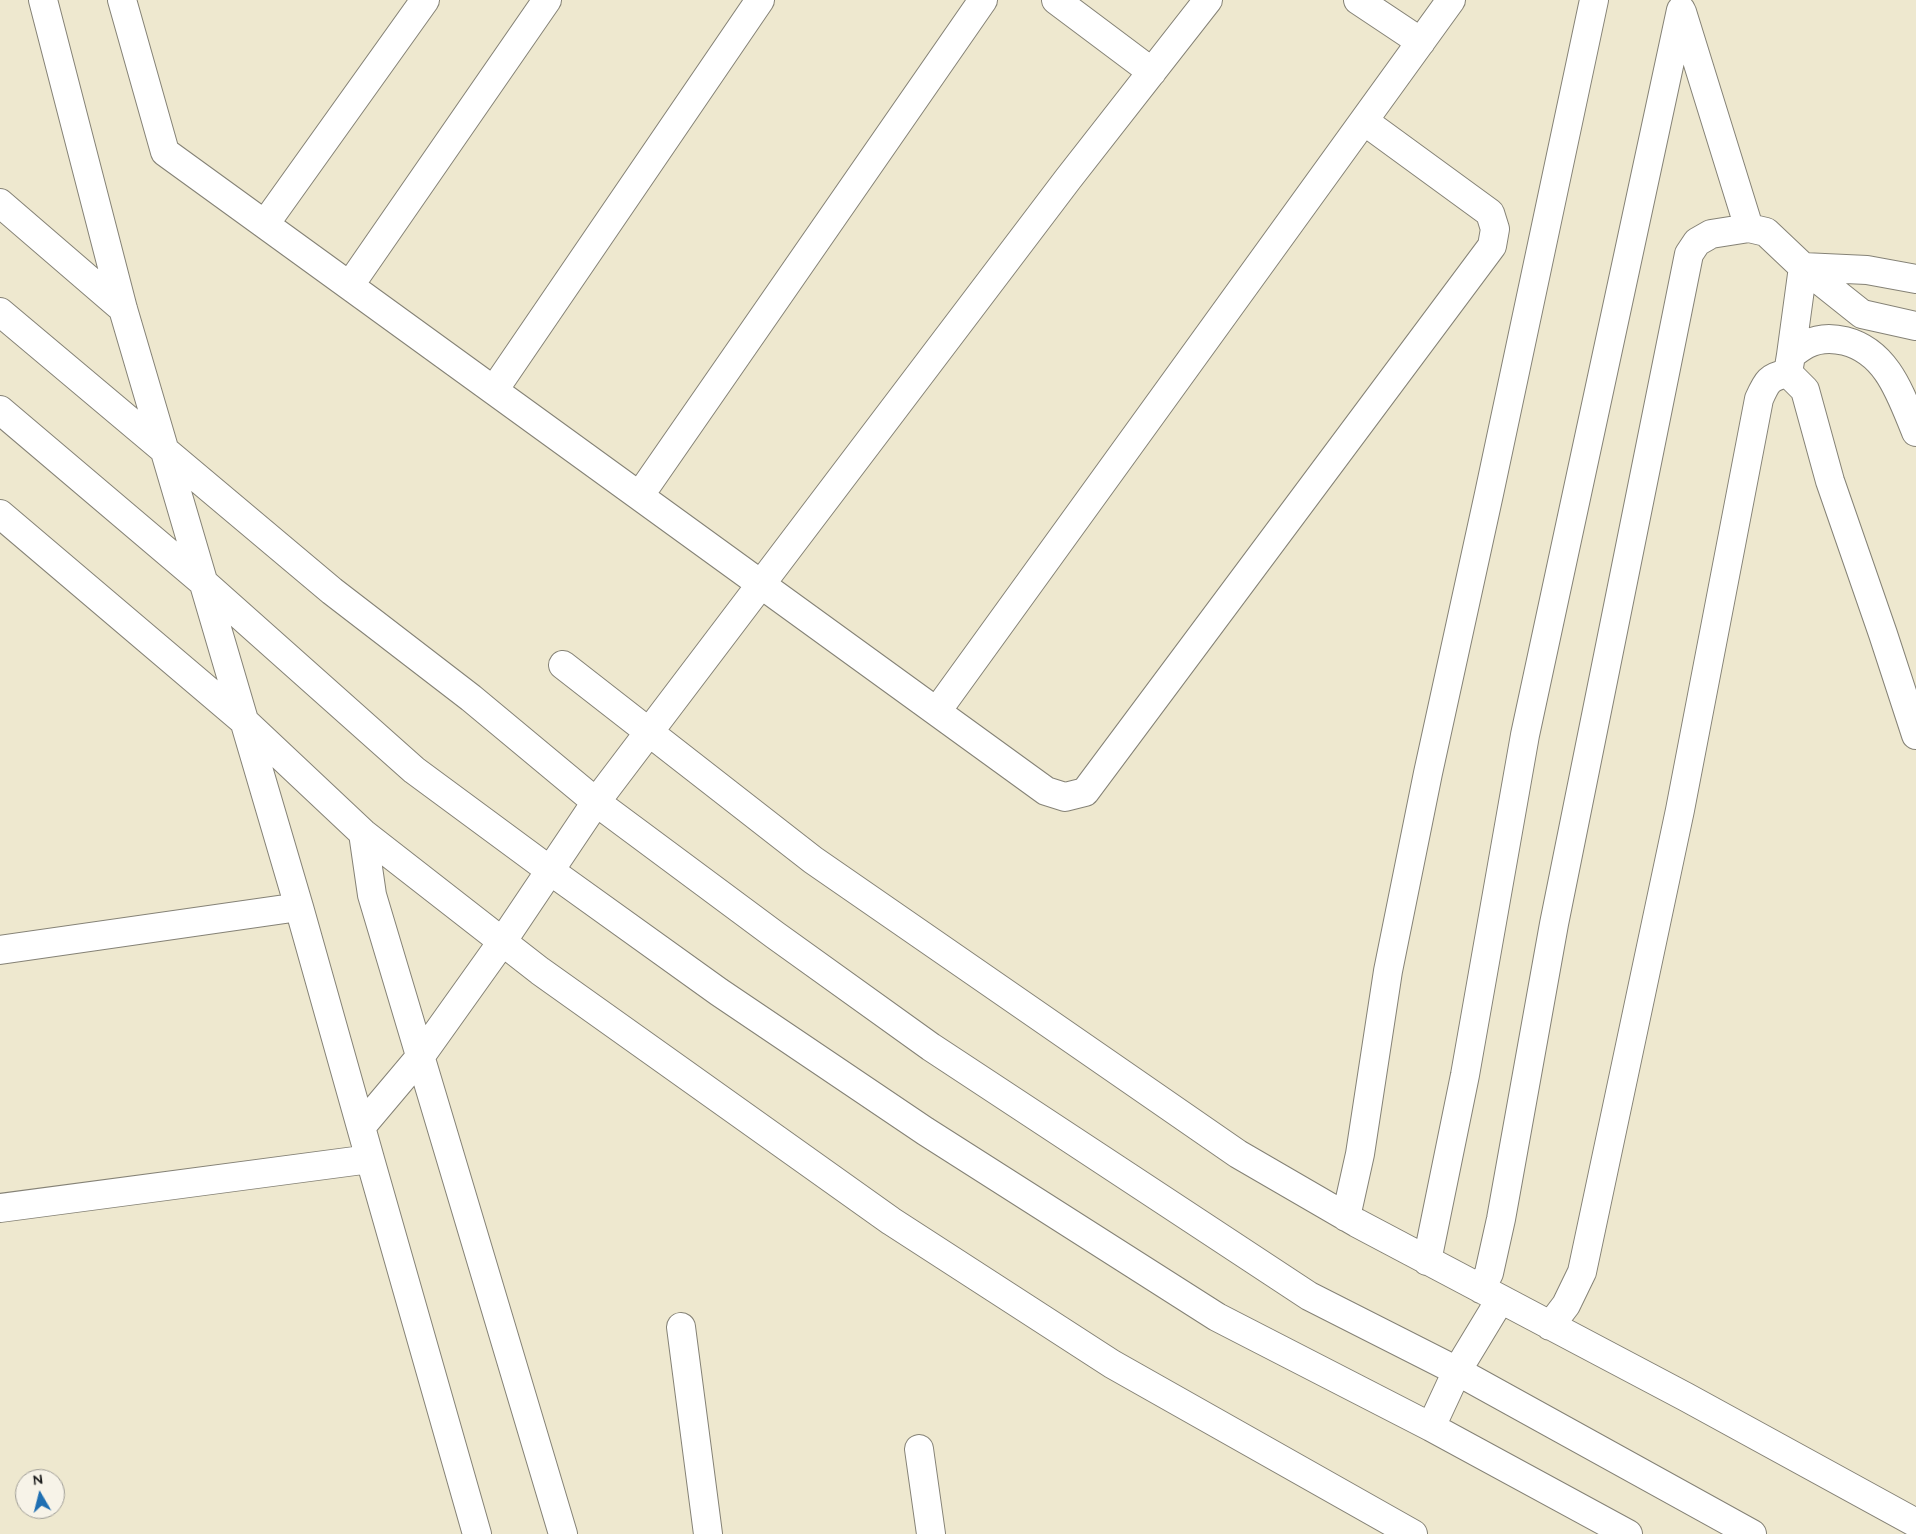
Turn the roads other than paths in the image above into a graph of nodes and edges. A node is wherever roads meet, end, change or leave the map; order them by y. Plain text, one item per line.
1 (43, 0) edge
2 (122, 0) edge
3 (425, 0) edge
4 (547, 0) edge
5 (760, 0) edge
6 (982, 0) edge
7 (1056, 0) edge
8 (1208, 0) edge
9 (1358, 0) edge
10 (1451, 0) edge
11 (1594, 0) edge
12 (1679, 5) edge
13 (1421, 42) junction
14 (1152, 72) junction
15 (1364, 120) junction
16 (0, 203) edge
17 (265, 224) junction
18 (1749, 228) junction
19 (1803, 267) junction
20 (1916, 279) edge
21 (350, 286) junction
22 (123, 309) junction
23 (0, 312) edge
24 (1916, 326) edge
25 (1790, 364) junction
26 (494, 390) junction
27 (0, 410) edge
28 (1916, 432) edge
29 (165, 450) junction
30 (640, 495) junction
31 (0, 514) edge
32 (204, 583) junction
33 (762, 583) junction
34 (563, 665) dead end
35 (936, 711) junction
36 (245, 722) junction
37 (649, 732) junction
38 (1916, 735) edge
39 (596, 802) junction
40 (363, 833) junction
41 (549, 870) junction
42 (299, 907) junction
43 (502, 942) junction
44 (0, 950) edge
45 (420, 1057) junction
46 (361, 1127) junction
47 (370, 1158) junction
48 (0, 1208) edge
49 (1346, 1217) junction
50 (1427, 1261) junction
51 (1490, 1295) junction
52 (1550, 1326) junction
53 (681, 1327) dead end
54 (1457, 1371) junction
55 (1431, 1427) junction
56 (919, 1449) dead end
57 (1916, 1523) edge
58 (477, 1534) edge
59 (563, 1534) edge
60 (708, 1534) edge
61 (931, 1534) edge
62 (1413, 1534) edge
63 (1628, 1534) edge
64 (1752, 1534) edge

1 - 22 street
2 - 17 street
3 - 17 street
4 - 21 street
5 - 26 street
6 - 30 street
7 - 14 street
8 - 14 street
9 - 13 street
10 - 13 street
11 - 49 street
12 - 18 street
12 - 50 street
13 - 15 street
14 - 33 street
15 - 35 street
15 - 35 street
16 - 22 street
17 - 21 street
18 - 19 street
18 - 51 street
19 - 20 street
19 - 24 street
19 - 25 street
21 - 26 street
22 - 29 street
23 - 29 street
25 - 28 street
25 - 38 street
25 - 52 street
26 - 30 street
27 - 32 street
29 - 32 street
29 - 39 street
30 - 33 street
31 - 36 street
32 - 36 street
32 - 41 street
33 - 35 street
33 - 37 street
34 - 37 street
36 - 40 street
36 - 42 street
37 - 39 street
37 - 49 street
39 - 41 street
39 - 54 street
40 - 43 street
40 - 45 street
41 - 43 street
41 - 55 street
42 - 44 street
42 - 46 street
43 - 45 street
43 - 62 street
45 - 46 street
45 - 59 street
46 - 47 street
47 - 48 street
47 - 58 street
49 - 50 street
50 - 51 street
51 - 52 street
51 - 54 street
52 - 57 street
53 - 60 street
54 - 55 street
54 - 64 street
55 - 63 street
56 - 61 street

